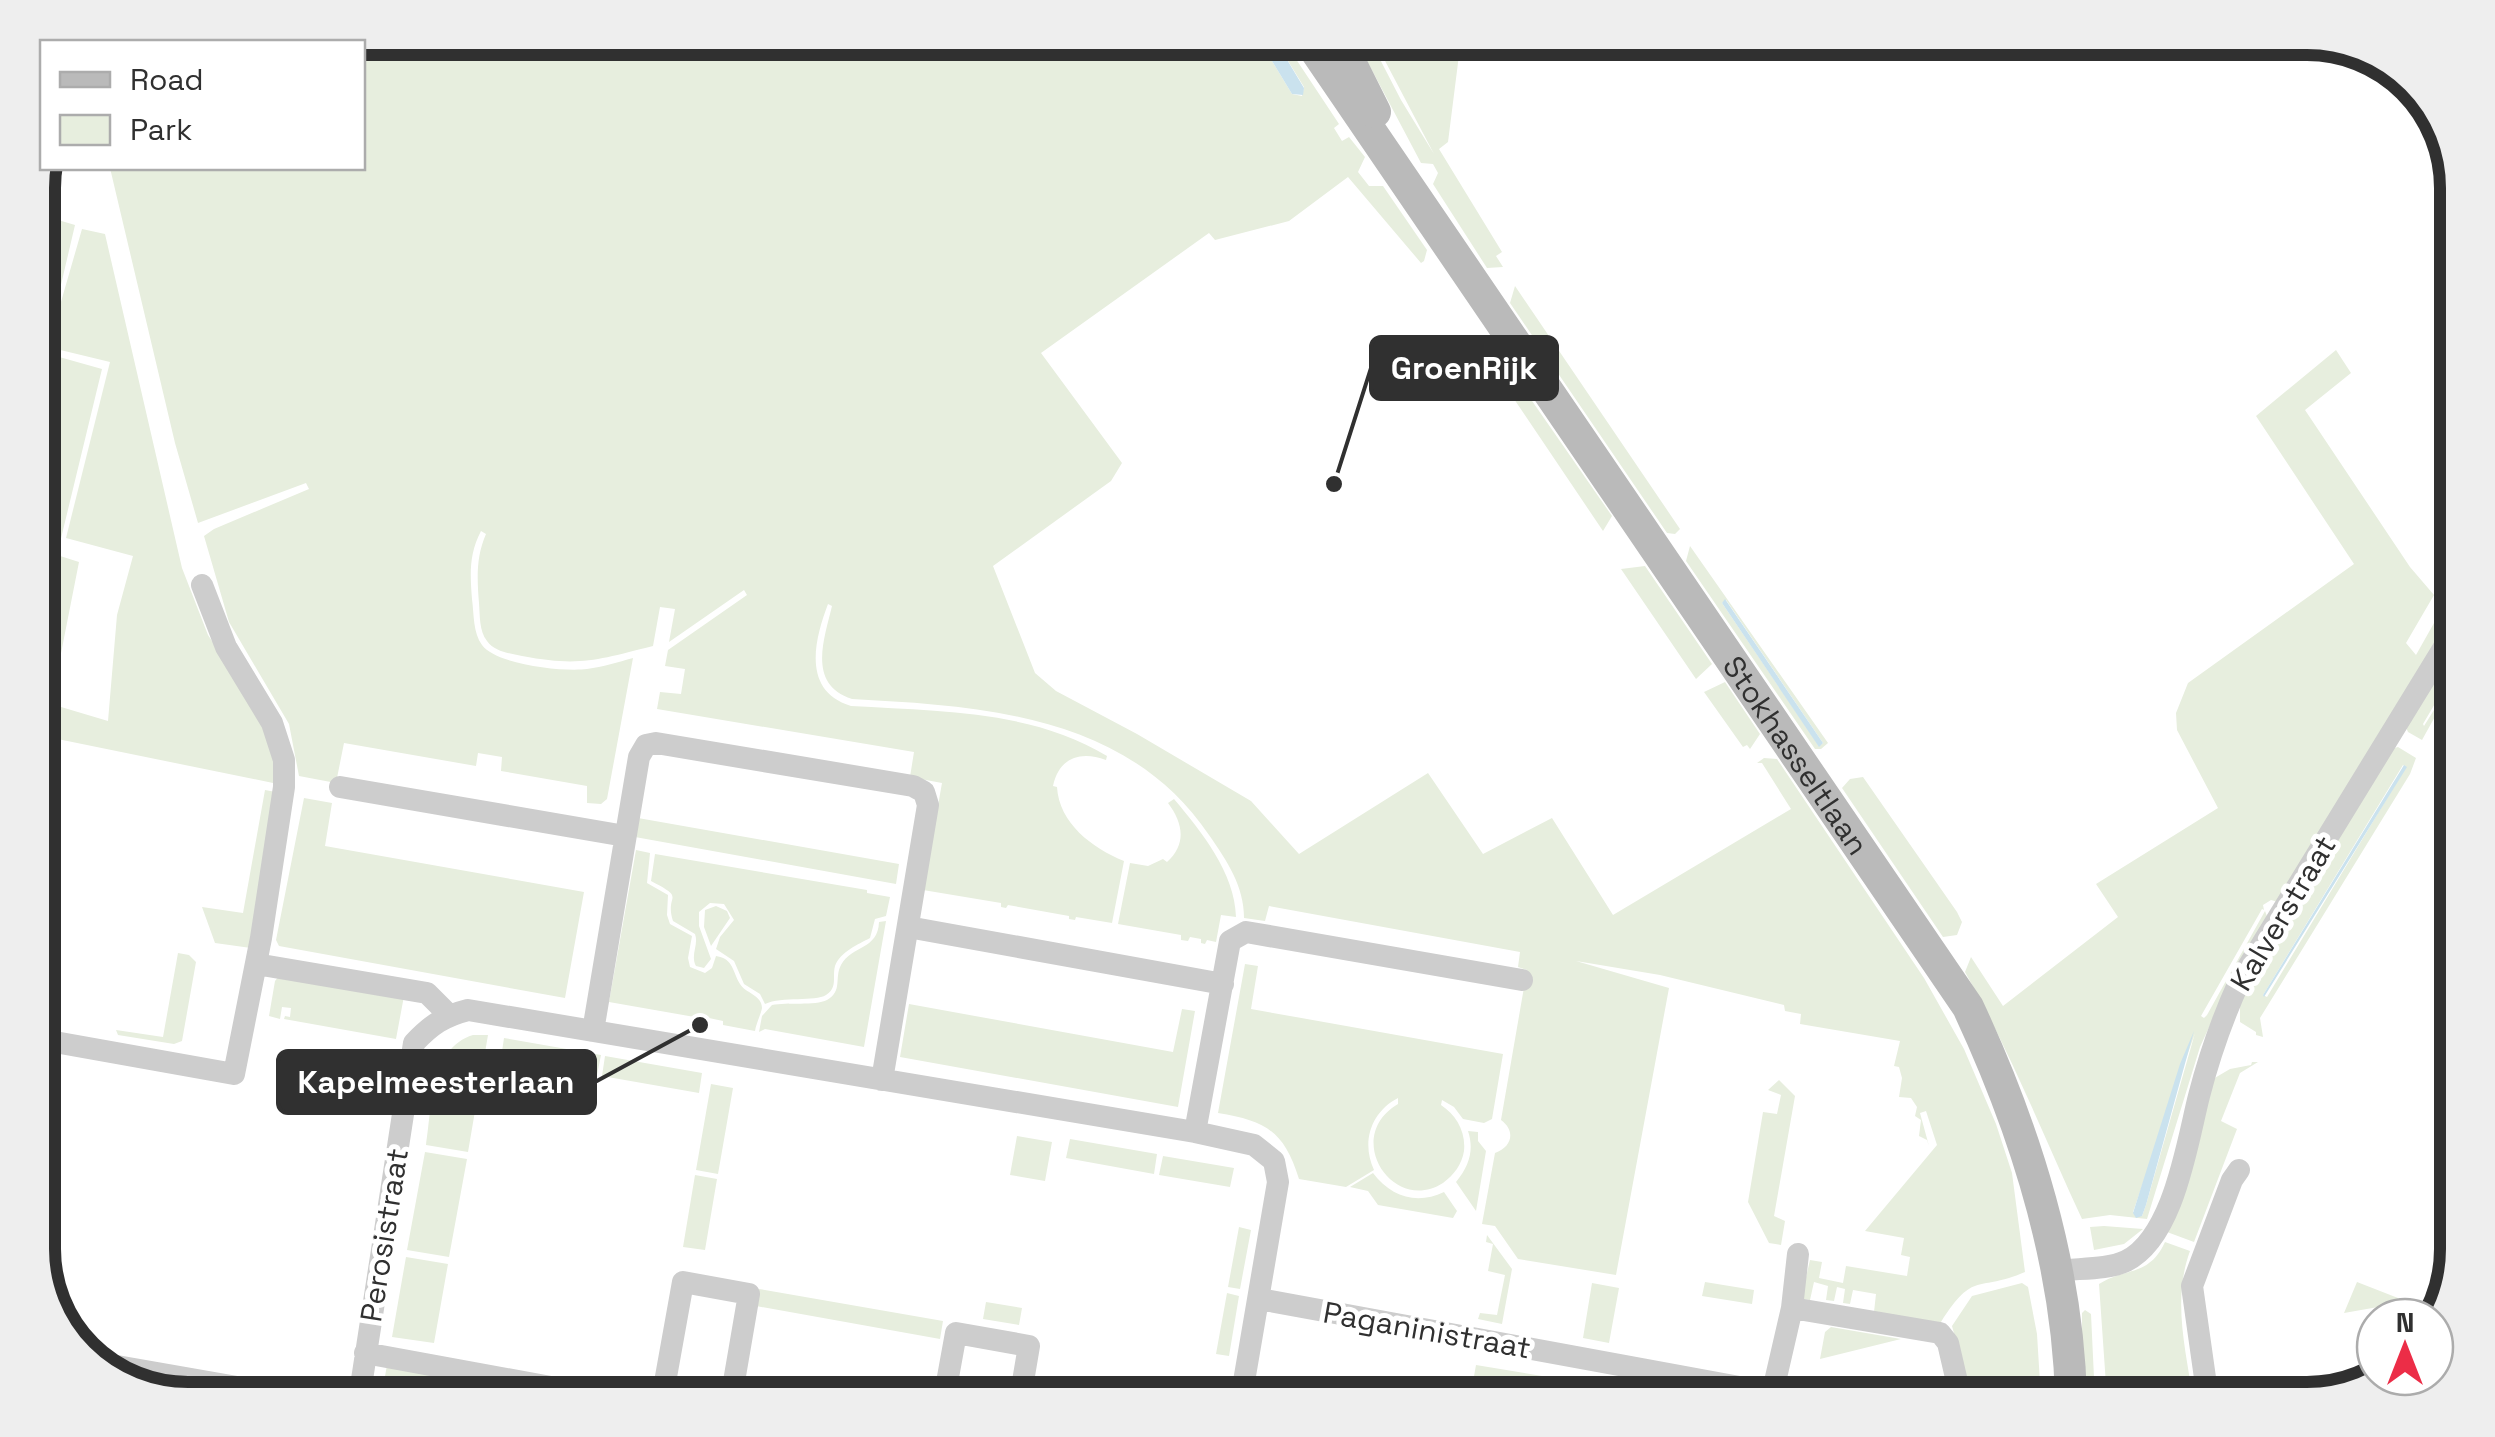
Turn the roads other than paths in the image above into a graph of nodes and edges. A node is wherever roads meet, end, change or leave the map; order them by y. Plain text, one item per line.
1 (1319, 55) edge
2 (1347, 55) edge
3 (1395, 163) junction
4 (202, 585) dead end
5 (2440, 654) edge
6 (340, 787) dead end
7 (625, 836) junction
8 (908, 927) junction
9 (256, 964) junction
10 (1522, 980) dead end
11 (1223, 984) junction
12 (449, 1014) junction
13 (594, 1031) junction
14 (55, 1042) edge
15 (882, 1080) junction
16 (1196, 1132) junction
17 (2239, 1170) dead end
18 (1798, 1254) dead end
19 (2058, 1271) junction
20 (1259, 1299) junction
21 (1792, 1308) junction
22 (365, 1352) junction
23 (361, 1382) edge
24 (522, 1382) edge
25 (665, 1382) edge
26 (734, 1382) edge
27 (947, 1382) edge
28 (1023, 1382) edge
29 (1244, 1382) edge
30 (1697, 1382) edge
31 (1774, 1382) edge
32 (1958, 1382) edge
33 (2069, 1382) edge
34 (2205, 1382) edge

1 - 3 street, Stokhasseltlaan
2 - 3 street, Stokhasseltlaan
3 - 19 street, Stokhasseltlaan
4 - 9 street
5 - 19 street, Kalverstraat
6 - 7 street
7 - 8 street
7 - 13 street
8 - 11 street
8 - 15 street
9 - 12 street
9 - 14 street
10 - 11 street
11 - 16 street
12 - 13 street
12 - 22 street, Perosistraat
13 - 15 street
15 - 16 street
16 - 20 street
17 - 34 street
18 - 21 street
19 - 33 street, Stokhasseltlaan
20 - 29 street
20 - 30 street, Paganinistraat
21 - 31 street
21 - 32 street
22 - 23 street, Perosistraat
22 - 24 street, Perosistraat
25 - 26 street
27 - 28 street

